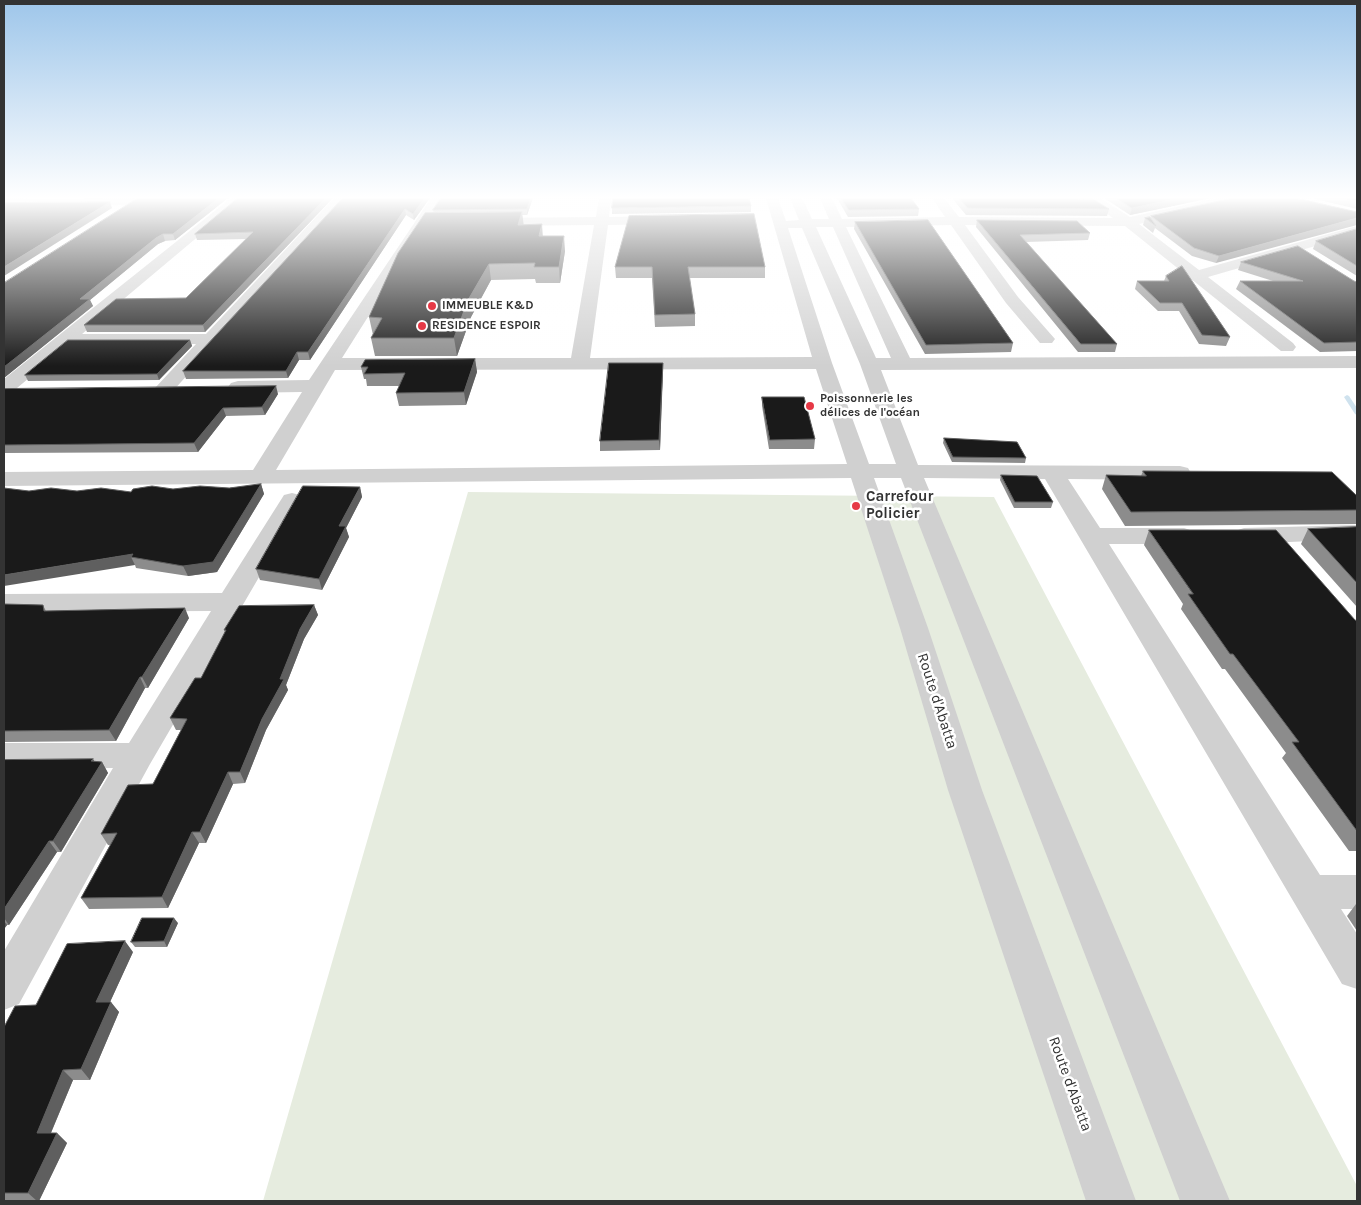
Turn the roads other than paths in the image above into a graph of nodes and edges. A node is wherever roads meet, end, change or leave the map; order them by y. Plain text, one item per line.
1 (168, 254) edge
2 (289, 254) edge
3 (400, 254) edge
4 (596, 254) edge
5 (796, 254) edge
6 (808, 254) edge
7 (852, 254) edge
8 (980, 254) edge
9 (1171, 254) edge
10 (1275, 254) edge
11 (1309, 254) edge
12 (1315, 258) edge
13 (1198, 275) junction
14 (63, 339) junction
15 (211, 339) junction
16 (1046, 339) dead end
17 (1287, 347) dead end
18 (580, 362) junction
19 (1357, 362) edge
20 (823, 363) junction
21 (330, 364) junction
22 (869, 364) junction
23 (903, 364) junction
24 (315, 386) junction
25 (215, 387) edge
26 (195, 388) edge
27 (4, 389) edge
28 (32, 389) edge
29 (909, 470) junction
30 (860, 471) junction
31 (1052, 472) junction
32 (1198, 473) edge
33 (261, 476) junction
34 (4, 479) edge
35 (292, 500) dead end
36 (1357, 532) edge
37 (1276, 535) junction
38 (1093, 536) junction
39 (1295, 556) edge
40 (228, 602) junction
41 (4, 603) edge
42 (138, 755) junction
43 (4, 756) edge
44 (1310, 892) junction
45 (1357, 892) edge
46 (1357, 970) edge
47 (4, 990) edge
48 (1111, 1201) edge
49 (1205, 1201) edge

1 - 14 street
2 - 15 street
3 - 21 street
4 - 18 street
5 - 20 street, Route d'Abatta
6 - 22 street
7 - 23 street
8 - 16 street
9 - 13 street
10 - 13 street
11 - 12 street
13 - 17 street
14 - 15 street
14 - 27 street
15 - 26 street
18 - 20 street
18 - 21 street
19 - 23 street
20 - 30 street, Route d'Abatta
21 - 24 street
22 - 23 street
22 - 29 street
24 - 25 street
24 - 33 street
27 - 28 street
29 - 30 street
29 - 31 street
29 - 49 street
30 - 33 street
30 - 48 street, Route d'Abatta
31 - 32 street
31 - 38 street
33 - 34 street
35 - 40 street
36 - 37 street
37 - 38 street
37 - 39 street
38 - 44 street
40 - 41 street
40 - 42 street
42 - 43 street
42 - 47 street
44 - 45 street
44 - 46 street

